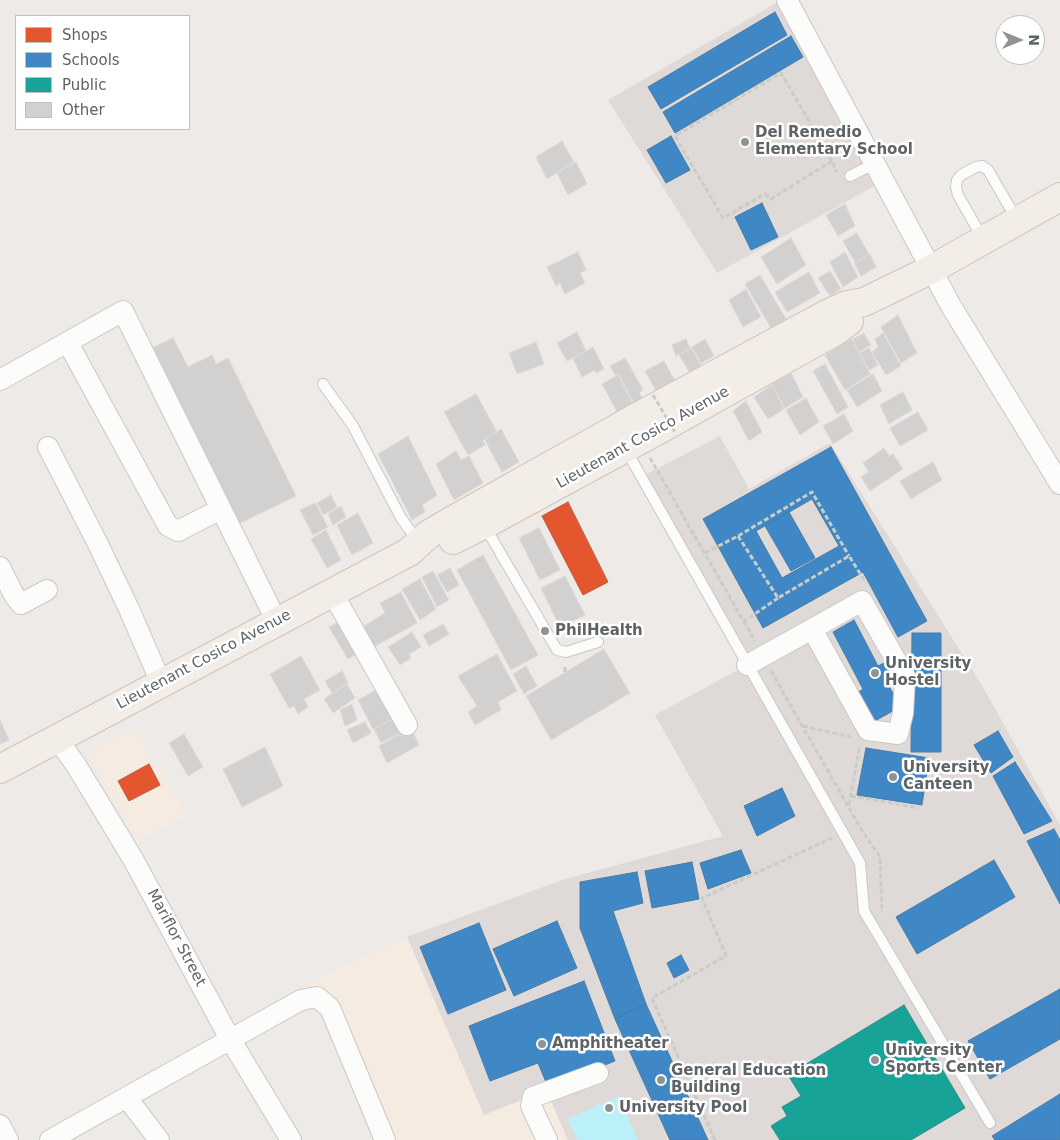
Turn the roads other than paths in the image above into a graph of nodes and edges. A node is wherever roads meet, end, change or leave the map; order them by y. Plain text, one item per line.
1 (787, 0) edge
2 (874, 164) junction
3 (850, 176) road end
4 (1060, 197) edge
5 (1018, 221) junction
6 (984, 240) junction
7 (932, 269) junction
8 (864, 302) junction
9 (68, 343) junction
10 (0, 380) edge
11 (323, 384) dead end
12 (632, 444) junction
13 (48, 447) dead end
14 (1060, 484) edge
15 (221, 509) junction
16 (484, 524) junction
17 (417, 549) junction
18 (0, 567) edge
19 (47, 590) dead end
20 (332, 592) junction
21 (277, 622) junction
22 (812, 629) junction
23 (598, 642) dead end
24 (755, 660) junction
25 (161, 683) junction
26 (407, 725) dead end
27 (58, 739) junction
28 (0, 769) edge
29 (230, 1039) junction
30 (598, 1073) dead end
31 (127, 1098) junction
32 (990, 1123) dead end
33 (0, 1125) edge
34 (8, 1140) edge
35 (50, 1140) edge
36 (159, 1140) edge
37 (291, 1140) edge
38 (385, 1140) edge
39 (547, 1140) edge

1 - 2 street
2 - 3 lane
2 - 7 street
4 - 5 main road, Lieutenant Cosico Avenue
5 - 6 main road, Lieutenant Cosico Avenue
5 - 6 lane
6 - 7 main road, Lieutenant Cosico Avenue
7 - 8 main road, Lieutenant Cosico Avenue
7 - 14 street
8 - 12 main road, Lieutenant Cosico Avenue
8 - 17 main road, Lieutenant Cosico Avenue
9 - 10 street
9 - 15 street
9 - 15 street
11 - 17 lane
12 - 16 main road, Lieutenant Cosico Avenue
12 - 24 lane
13 - 25 street
15 - 21 street
16 - 17 main road, Lieutenant Cosico Avenue
16 - 23 lane
17 - 20 main road, Lieutenant Cosico Avenue
18 - 19 street
20 - 21 main road, Lieutenant Cosico Avenue
20 - 26 street
21 - 25 main road, Lieutenant Cosico Avenue
22 - 22 street
22 - 24 street
24 - 32 lane
25 - 27 main road, Lieutenant Cosico Avenue
27 - 28 main road, Lieutenant Cosico Avenue
27 - 29 street, Mariflor Street
29 - 31 street
29 - 37 street, Mariflor Street
29 - 38 street
30 - 39 street
31 - 35 street
31 - 36 street
33 - 34 street

